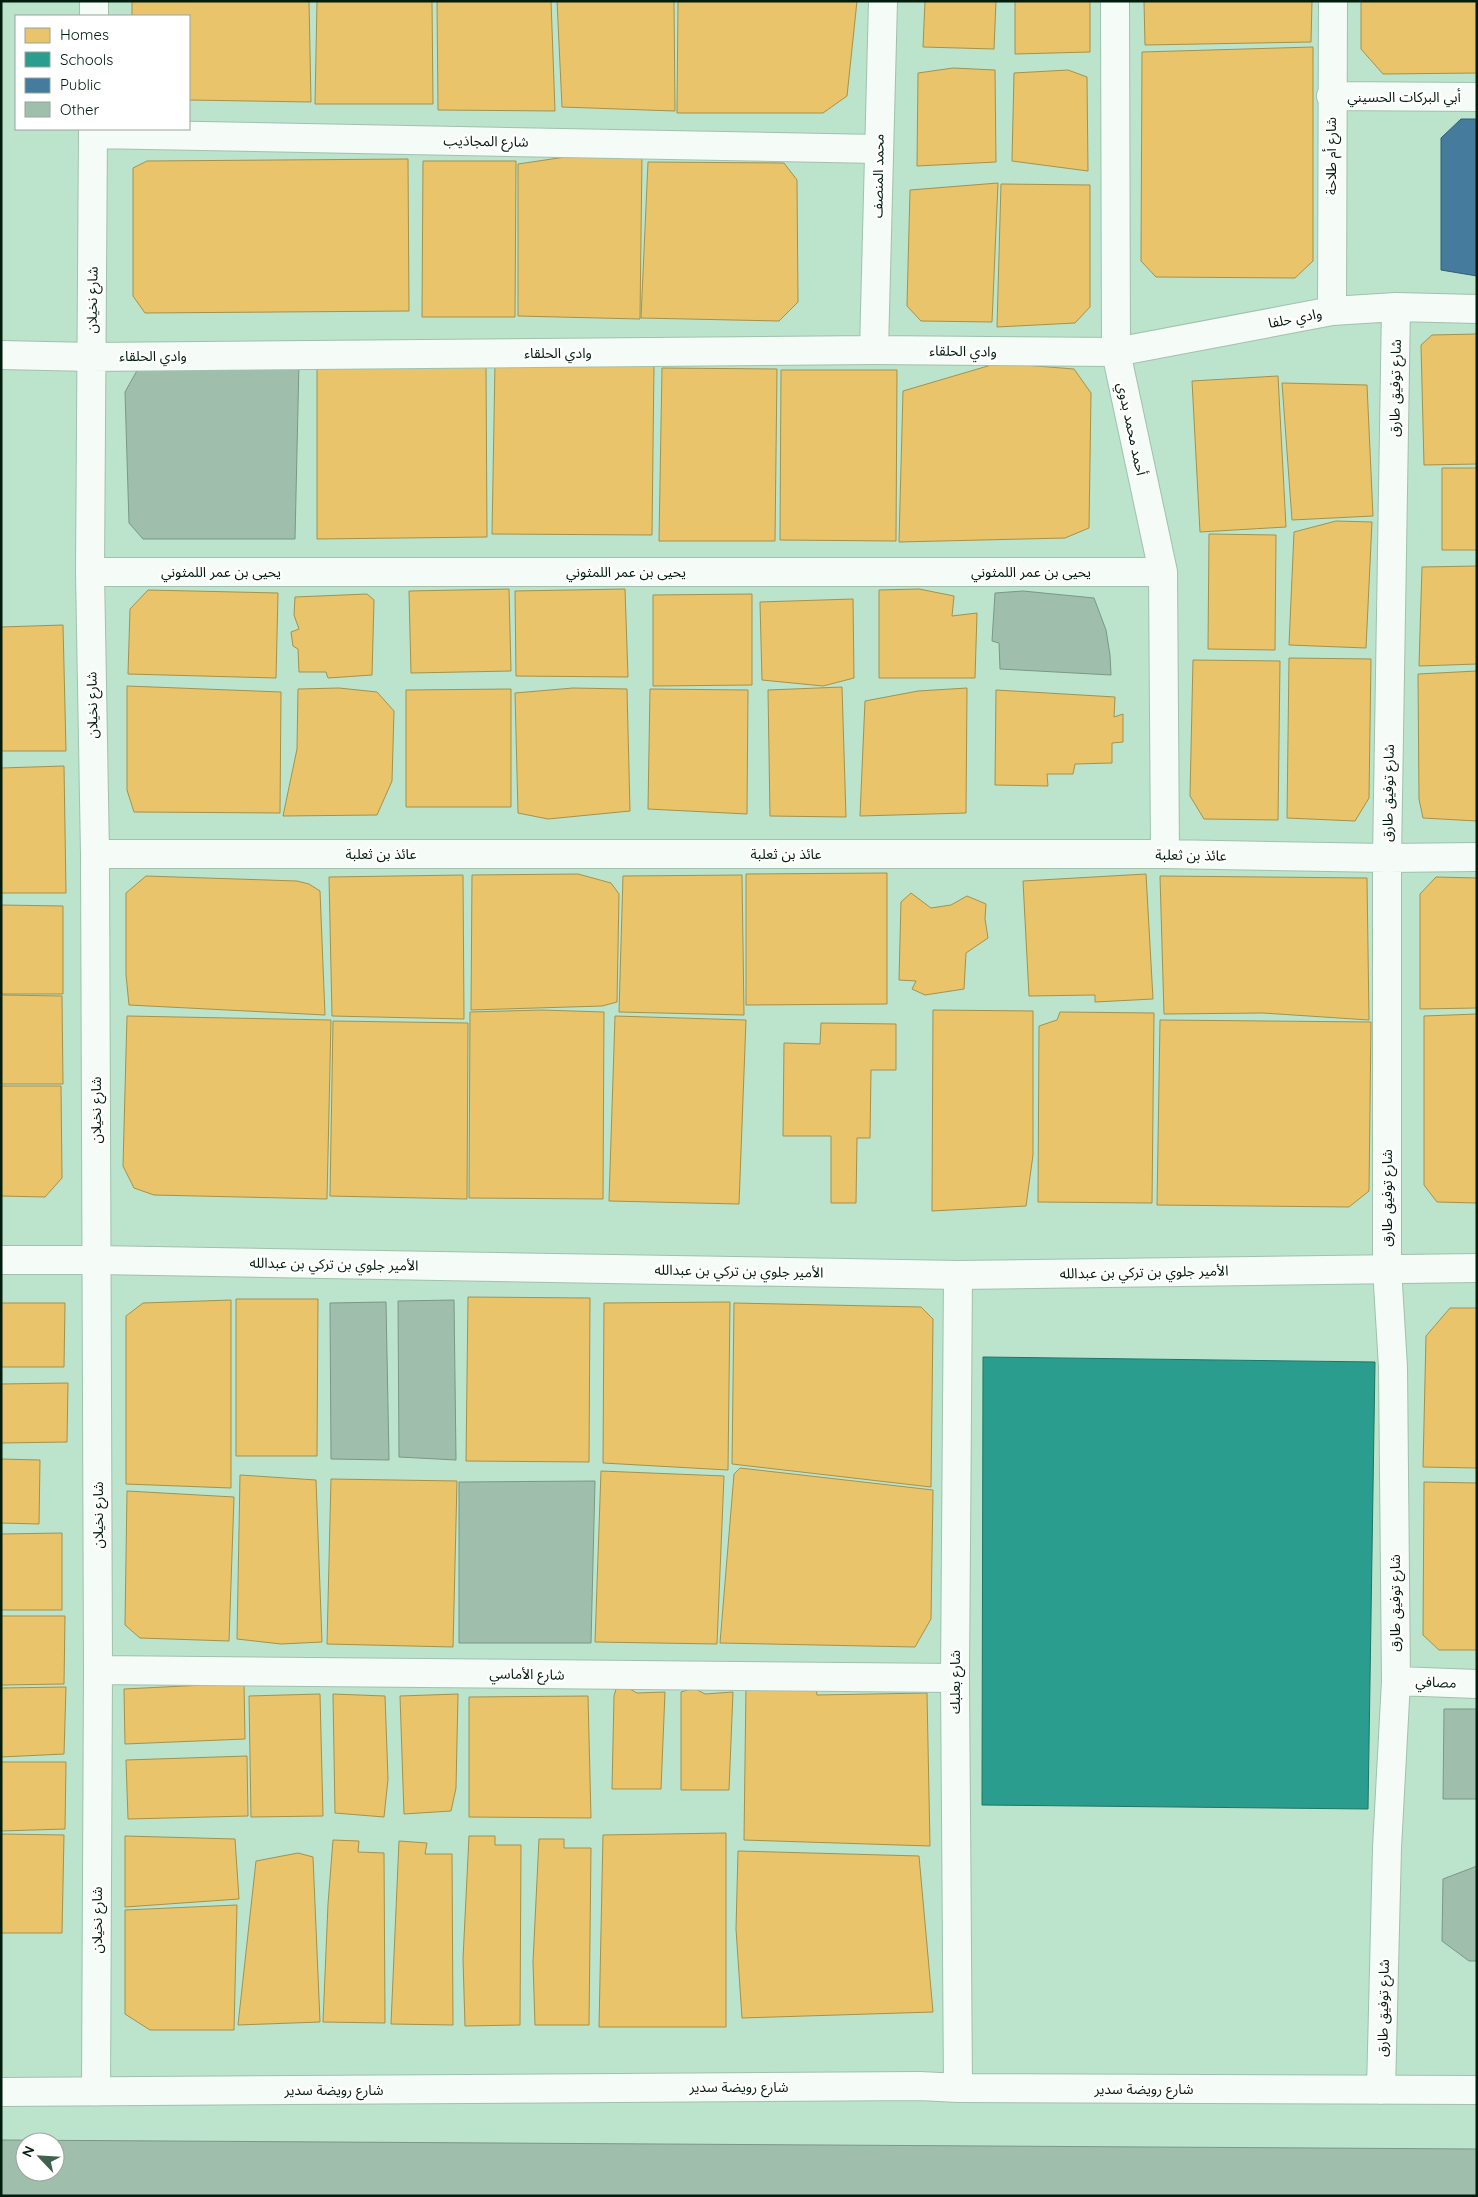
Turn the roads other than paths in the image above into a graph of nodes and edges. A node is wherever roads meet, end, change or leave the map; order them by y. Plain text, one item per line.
1 (94, 1) edge
2 (882, 1) edge
3 (1115, 1) edge
4 (1333, 1) edge
5 (94, 15) edge
6 (1331, 96) junction
7 (1477, 97) edge
8 (93, 131) edge
9 (878, 148) junction
10 (1396, 307) junction
11 (1477, 309) edge
12 (1332, 311) junction
13 (874, 350) junction
14 (1116, 352) junction
15 (1, 355) edge
16 (91, 357) junction
17 (90, 572) junction
18 (1164, 572) junction
19 (94, 854) junction
20 (1165, 854) junction
21 (1477, 857) edge
22 (1387, 858) junction
23 (1, 1260) edge
24 (96, 1260) junction
25 (1387, 1268) junction
26 (1477, 1268) edge
27 (958, 1275) junction
28 (98, 1670) junction
29 (955, 1678) junction
30 (1396, 1681) junction
31 (1477, 1684) edge
32 (958, 2088) junction
33 (1382, 2090) junction
34 (1477, 2090) edge
35 (1, 2092) edge
36 (96, 2092) junction

1 - 5 street
2 - 9 street, محمد المنصف
3 - 14 street, أحمد محمد بدوي
4 - 6 street, شارع أم طلاحة
6 - 7 street, أبي البركات الحسيني
6 - 12 street, شارع أم طلاحة
8 - 9 street, شارع المجاذيب
8 - 16 street, شارع نخيلان
9 - 13 street, محمد المنصف
10 - 11 street, وادي حلفا
10 - 12 street, وادي حلفا
10 - 22 street, شارع توفيق طارق
12 - 14 street, وادي حلفا
13 - 14 street, وادي الحلقاء
13 - 16 street, وادي الحلقاء
14 - 18 street, أحمد محمد بدوي
15 - 16 street, وادي الحلقاء
16 - 17 street, شارع نخيلان
17 - 18 street, يحيى بن عمر اللمثوني
17 - 19 street, شارع نخيلان
18 - 20 street, أحمد محمد بدوي
19 - 20 street, عائذ بن ثعلبة
19 - 24 street, شارع نخيلان
20 - 22 street, عائذ بن ثعلبة
21 - 22 street, عائذ بن ثعلبة
22 - 25 street, شارع توفيق طارق
23 - 24 street, الأمير جلوي بن تركي بن عبدالله
24 - 27 street, الأمير جلوي بن تركي بن عبدالله
24 - 28 street, شارع نخيلان
25 - 26 street, الأمير جلوي بن تركي بن عبدالله
25 - 27 street, الأمير جلوي بن تركي بن عبدالله
25 - 30 street, شارع توفيق طارق
27 - 29 street, شارع بعلبك
28 - 29 street, شارع الأماسي
28 - 36 street, شارع نخيلان
29 - 32 street, شارع بعلبك
30 - 31 street, مصافي
30 - 33 street, شارع توفيق طارق
32 - 33 street, شارع رويضة سدير
32 - 36 street, شارع رويضة سدير
33 - 34 street, شارع رويضة سدير
35 - 36 street, شارع رويضة سدير

